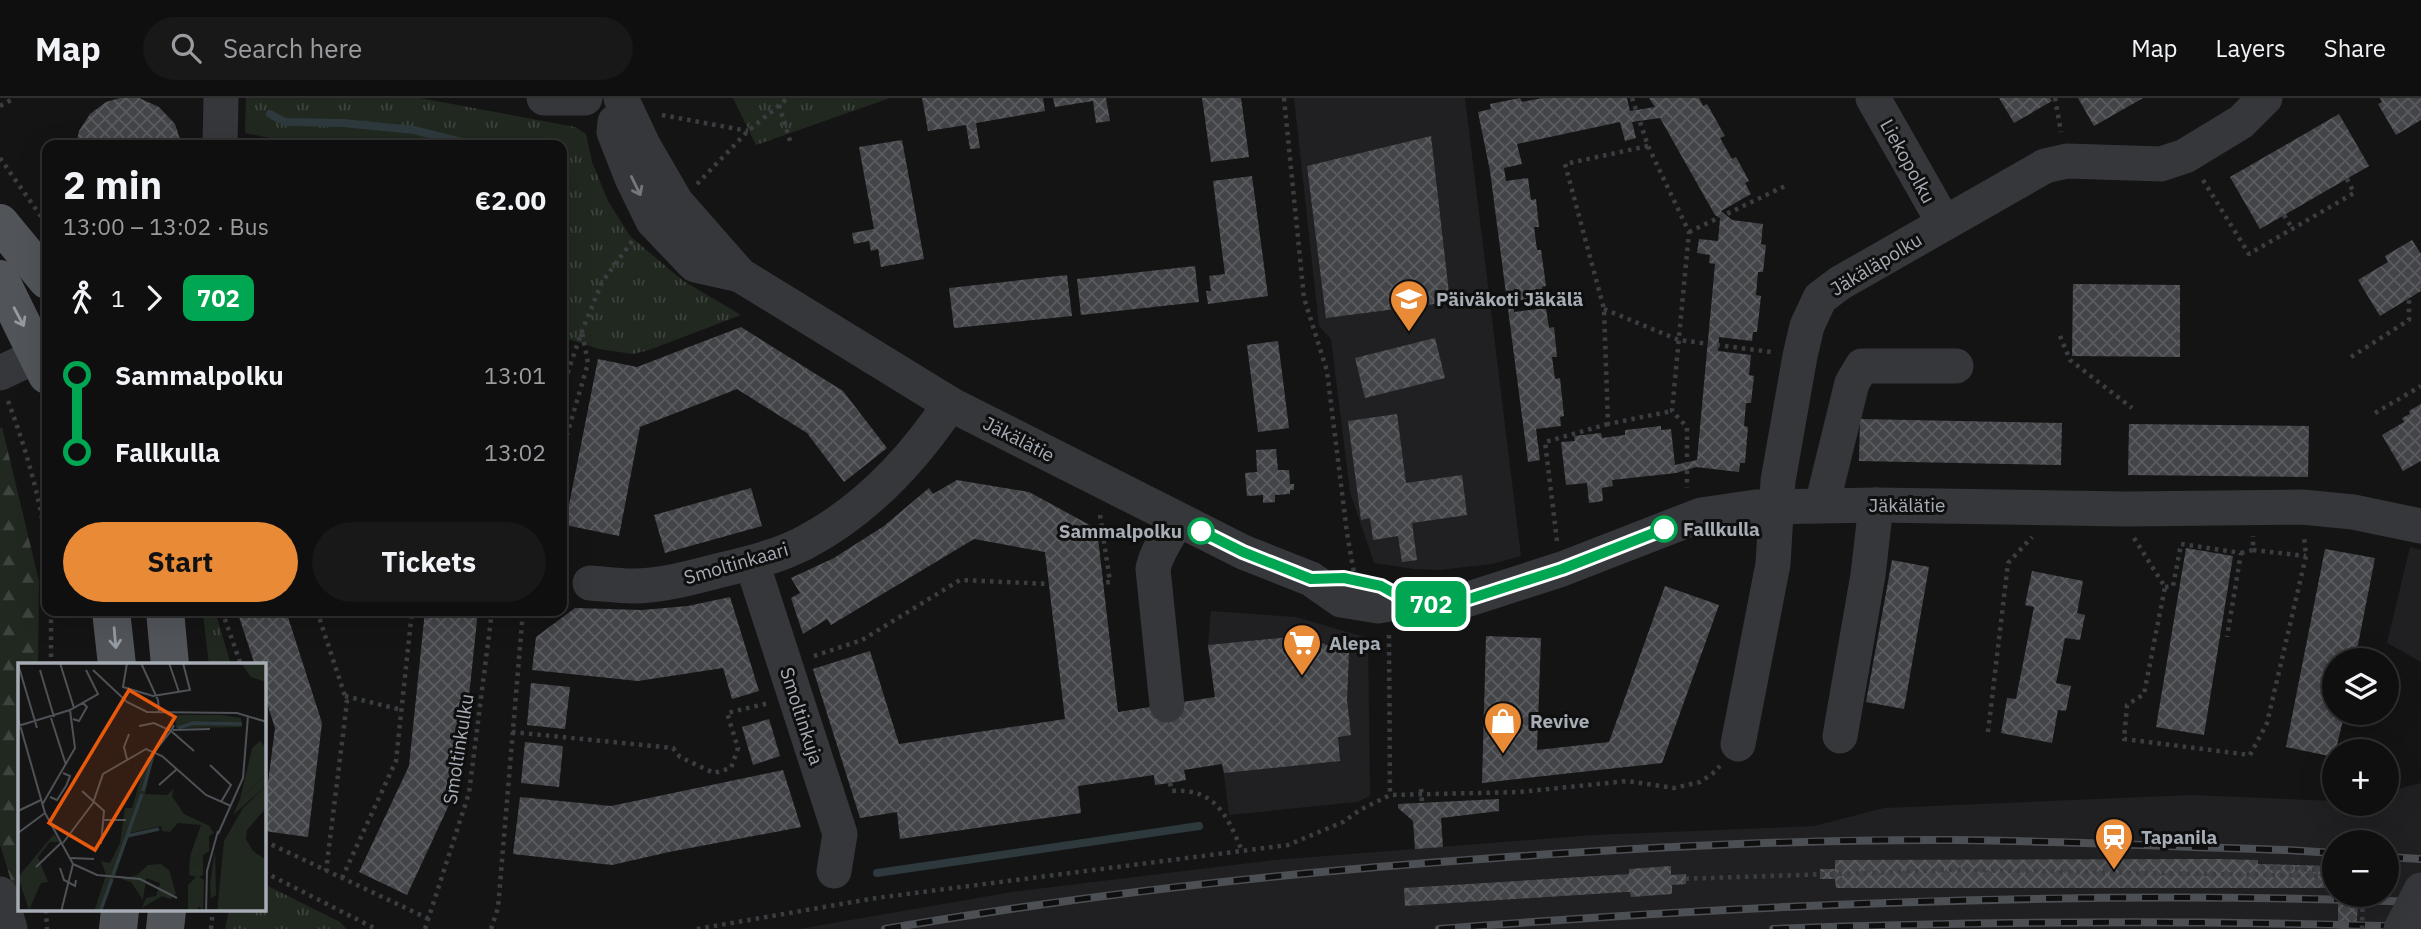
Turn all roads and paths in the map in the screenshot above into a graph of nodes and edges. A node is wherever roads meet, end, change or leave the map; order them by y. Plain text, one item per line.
1 (15, 98) edge
2 (221, 98) edge
3 (544, 98) edge
4 (585, 98) edge
5 (620, 98) edge
6 (788, 98) edge
7 (1283, 98) edge
8 (1632, 98) edge
9 (1873, 98) edge
10 (2265, 98) edge
11 (779, 105) junction
12 (0, 106) edge
13 (654, 114) dead end
14 (748, 131) junction
15 (220, 140) edge
16 (791, 144) dead end
17 (1648, 146) junction
18 (2185, 156) junction
19 (0, 158) edge
20 (2347, 179) dead end
21 (1785, 186) dead end
22 (691, 191) dead end
23 (2284, 215) dead end
24 (42, 219) edge
25 (0, 223) edge
26 (1944, 223) junction
27 (2292, 228) junction
28 (1689, 232) junction
29 (639, 233) dead end
30 (42, 274) edge
31 (0, 279) edge
32 (2409, 298) dead end
33 (1604, 309) junction
34 (582, 331) junction
35 (2060, 336) dead end
36 (1679, 340) junction
37 (42, 356) edge
38 (1800, 356) junction
39 (2351, 357) dead end
40 (42, 361) edge
41 (1956, 366) dead end
42 (567, 374) edge
43 (3, 384) edge
44 (2421, 386) edge
45 (950, 404) junction
46 (2132, 408) dead end
47 (1672, 411) junction
48 (2375, 414) dead end
49 (1608, 424) junction
50 (567, 435) edge
51 (1687, 500) dead end
52 (1822, 505) junction
53 (1876, 505) junction
54 (2035, 506) junction
55 (1777, 507) junction
56 (2302, 507) junction
57 (2126, 509) junction
58 (42, 513) edge
59 (1100, 515) dead end
60 (1177, 520) junction
61 (2421, 526) edge
62 (2253, 550) dead end
63 (2306, 556) junction
64 (752, 563) junction
65 (1355, 569) dead end
66 (1562, 569) junction
67 (590, 583) dead end
68 (1103, 583) dead end
69 (1049, 584) dead end
70 (2165, 587) junction
71 (1408, 601) junction
72 (51, 616) edge
73 (112, 616) edge
74 (165, 616) edge
75 (224, 616) edge
76 (319, 616) edge
77 (411, 616) edge
78 (491, 616) edge
79 (523, 616) edge
80 (2227, 637) dead end
81 (813, 656) dead end
82 (51, 663) edge
83 (117, 663) edge
84 (170, 663) edge
85 (241, 663) edge
86 (345, 696) junction
87 (770, 703) dead end
88 (1167, 705) dead end
89 (402, 710) junction
90 (512, 732) junction
91 (1988, 732) dead end
92 (1840, 736) dead end
93 (1738, 744) joint
94 (1170, 783) dead end
95 (1421, 791) junction
96 (1390, 795) junction
97 (1422, 802) dead end
98 (266, 842) edge
99 (1242, 851) junction
100 (2261, 867) dead end
101 (326, 871) junction
102 (834, 871) dead end
103 (2322, 872) edge
104 (266, 873) edge
105 (2322, 873) edge
106 (342, 878) junction
107 (1677, 879) dead end
108 (2421, 890) edge
109 (0, 894) edge
110 (2363, 907) edge
111 (429, 919) junction
112 (10, 929) edge
113 (376, 929) edge
114 (425, 929) edge
115 (491, 929) edge
116 (697, 929) edge
117 (2362, 929) edge
118 (2401, 929) edge

1 - 12 path
2 - 15 street
3 - 4 street
5 - 45 street, Jäkälätie
6 - 11 path
7 - 65 path
8 - 17 path
9 - 26 street, Liekopolku
10 - 18 street, Jäkäläpolku
11 - 14 path
11 - 16 path
13 - 14 path
14 - 22 path
17 - 28 path
17 - 33 path
18 - 26 street, Jäkäläpolku
18 - 27 path
19 - 24 path
20 - 27 path
21 - 28 path
23 - 27 path
25 - 30 main road
26 - 38 street, Jäkäläpolku
28 - 36 path
29 - 34 path
31 -> 37 main road
32 - 39 path
33 - 36 path
33 - 49 path
34 - 42 path
34 - 50 path
35 - 46 path
36 - 38 path
36 - 47 path
38 - 55 street, Jäkäläpolku
40 - 43 street
41 - 52 street
43 - 58 path
44 - 48 path
45 - 60 street, Jäkälätie
45 - 64 street, Smoltinkaari
47 - 49 path
47 - 51 path
49 - 66 path
52 - 53 street, Jäkälätie
52 - 55 street, Jäkälätie
53 - 54 street, Jäkälätie
53 - 92 street
54 - 57 street, Jäkälätie
54 - 91 path
55 - 66 street, Jäkälätie
55 - 93 street, Jäkäläpolku
56 - 57 street, Jäkälätie
56 - 61 street, Jäkälätie
56 - 63 path
57 - 70 path
59 - 68 path
60 - 71 street, Jäkälätie
60 - 88 street
62 - 63 path
63 - 70 path
64 - 67 street, Smoltinkaari
64 - 102 street, Smoltinkuja
66 - 71 street, Jäkälätie
69 - 81 path
70 - 80 path
71 - 96 path
72 - 82 path
73 -> 83 main road
74 - 84 main road
75 - 85 path
76 - 86 path
77 - 89 path
78 - 111 path, Smoltinkulku
79 - 90 path
86 - 89 path
86 - 101 path
87 - 90 path
89 - 106 path
90 - 115 path
93 - 95 path
94 - 99 path
95 - 96 path
95 - 97 path
96 - 99 path
98 - 101 path
99 - 116 path
100 - 103 path
101 - 106 path
104 - 113 path
105 - 107 path
106 - 111 path
108 - 118 street, bridge
109 - 112 street
110 - 117 path, bridge
111 - 114 path, Smoltinkulku

